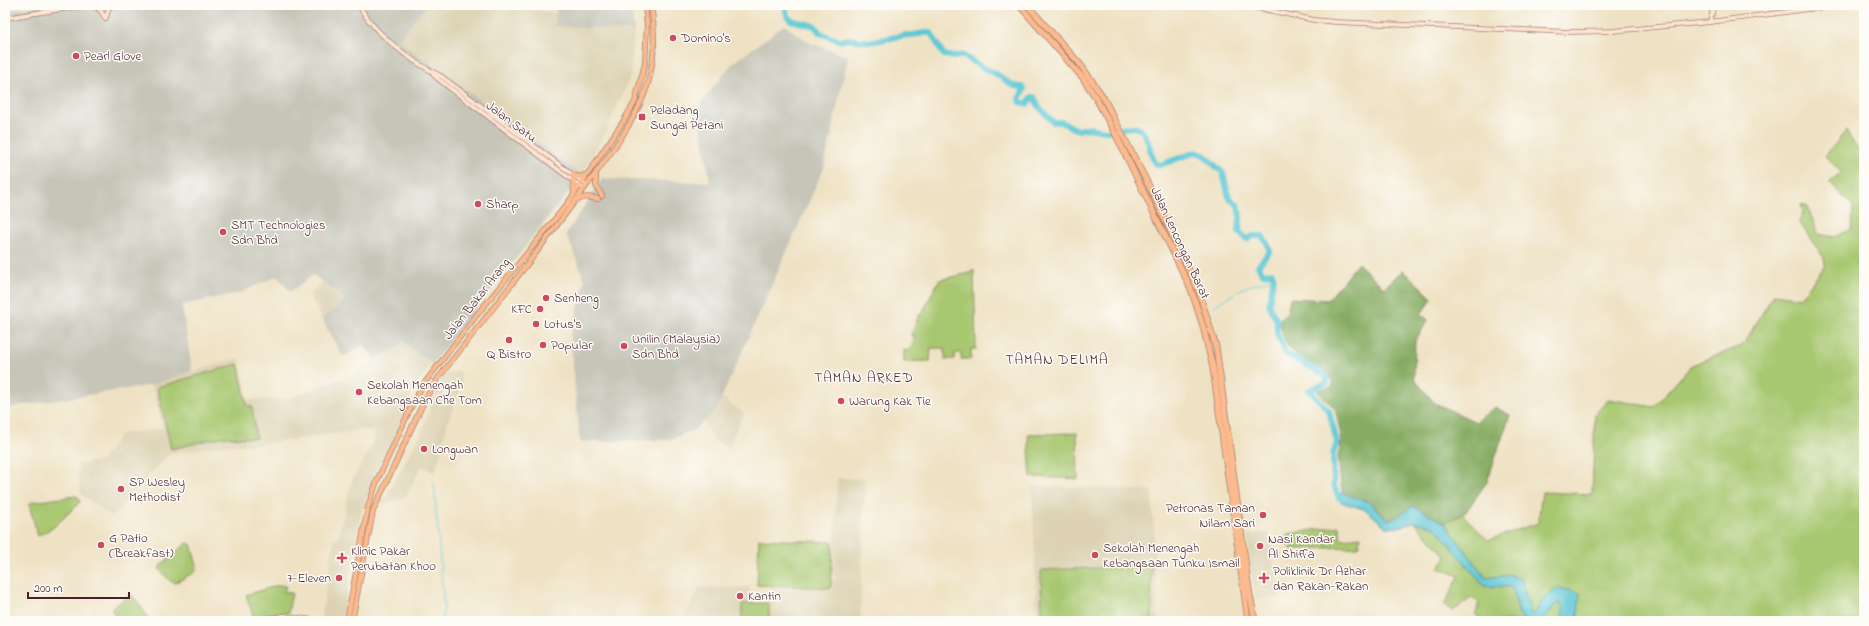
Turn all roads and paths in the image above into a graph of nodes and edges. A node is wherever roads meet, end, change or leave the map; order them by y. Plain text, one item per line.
1 (88, 5) edge
2 (93, 5) edge
3 (113, 5) edge
4 (359, 5) edge
5 (645, 5) edge
6 (650, 5) edge
7 (1019, 5) edge
8 (1027, 5) edge
9 (1244, 5) edge
10 (1714, 5) edge
11 (1839, 5) edge
12 (5, 18) edge
13 (1710, 22) junction
14 (1119, 134) junction
15 (587, 174) junction
16 (596, 174) junction
17 (572, 178) junction
18 (584, 185) junction
19 (574, 194) junction
20 (577, 200) junction
21 (381, 474) junction
22 (388, 477) junction
23 (252, 621) edge
24 (321, 621) edge
25 (347, 621) edge
26 (352, 621) edge
27 (1248, 621) edge
28 (1255, 621) edge

1 - 12 main road
2 - 3 main road
4 - 17 main road, Jalan Satu
5 - 15 main road, Jalan Bakar Arang
6 - 16 main road, Jalan Bakar Arang
7 - 14 highway, Jalan Lencongan Barat
8 - 14 highway, Jalan Lencongan Barat
9 - 13 main road
10 - 13 main road
11 - 13 main road
14 - 27 highway, Jalan Lencongan Barat
14 - 28 highway, Jalan Lencongan Barat
15 - 17 main road
15 - 18 main road, Jalan Bakar Arang
16 - 18 main road, Jalan Bakar Arang
16 - 20 main road
17 - 18 main road, Jalan Satu
17 - 19 main road
18 - 19 main road, Jalan Bakar Arang
18 - 20 main road, Jalan Bakar Arang
19 - 21 main road, Jalan Bakar Arang
20 - 22 main road, Jalan Bakar Arang
21 - 22 main road
21 - 25 main road, Jalan Bakar Arang
22 - 26 main road, Jalan Bakar Arang
23 - 24 main road

